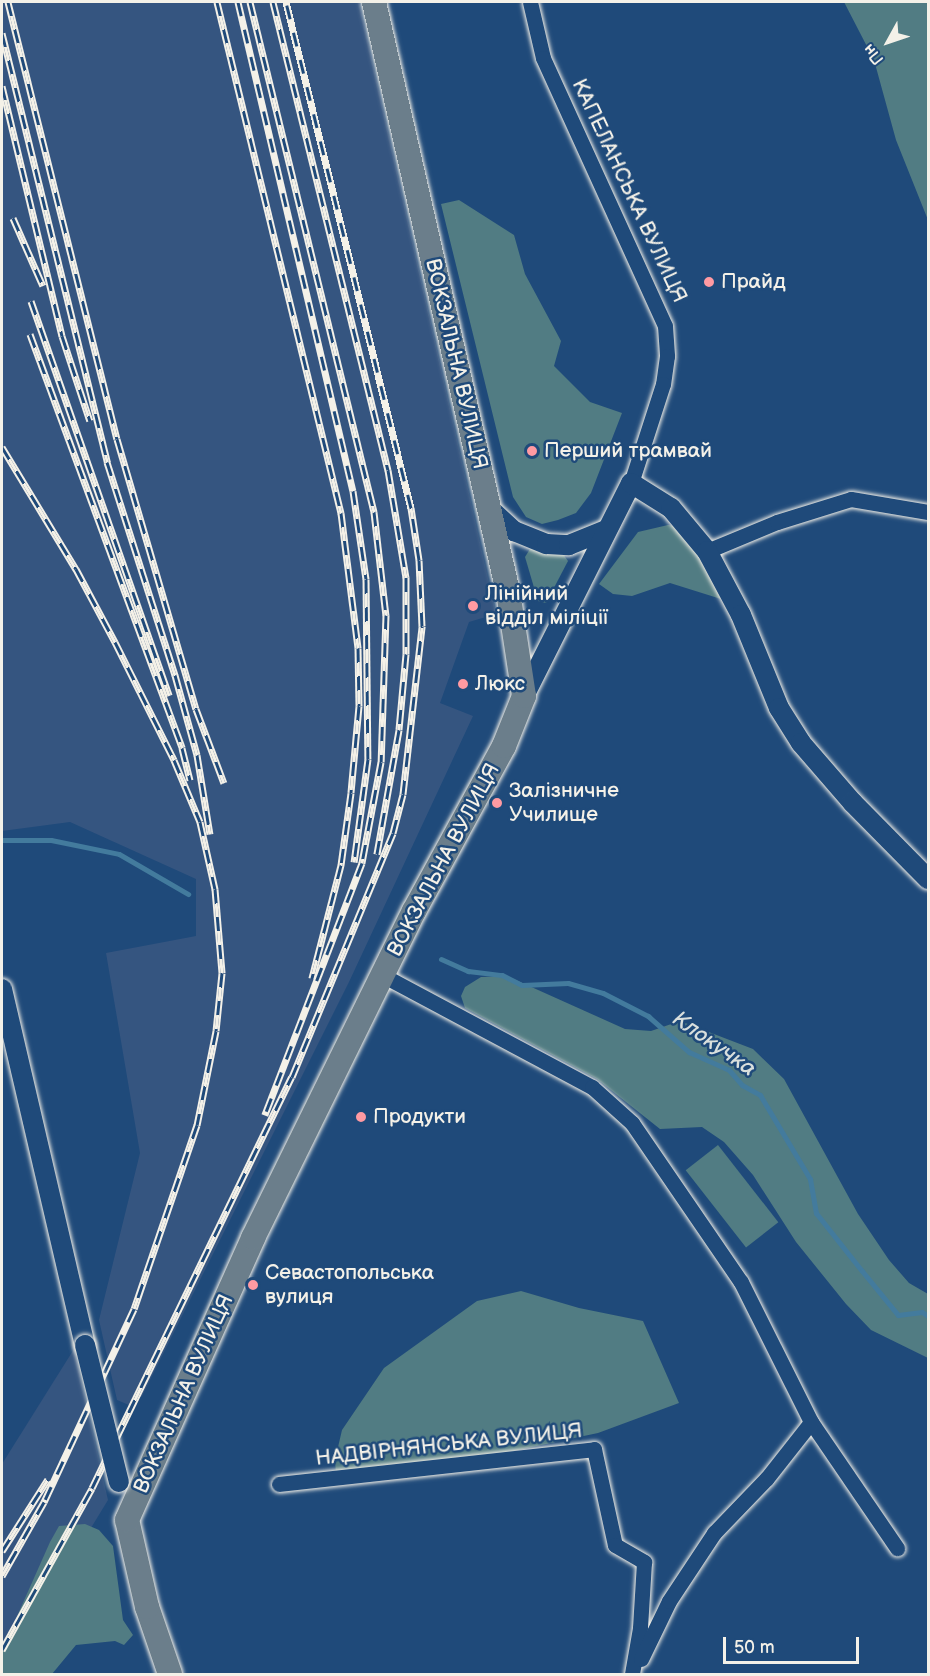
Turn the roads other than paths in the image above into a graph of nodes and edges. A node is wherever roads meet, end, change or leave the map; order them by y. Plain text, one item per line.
1 (374, 2) edge
2 (530, 2) edge
3 (631, 483) junction
4 (489, 508) junction
5 (928, 512) edge
6 (604, 531) junction
7 (529, 540) junction
8 (707, 551) junction
9 (503, 571) junction
10 (524, 696) junction
11 (928, 879) edge
12 (382, 975) junction
13 (2, 989) edge
14 (811, 1422) junction
15 (279, 1485) dead end
16 (128, 1520) junction
17 (897, 1548) dead end
18 (170, 1674) edge
19 (633, 1674) edge

1 - 4 main road, ВОКЗАЛЬНА ВУЛИЦЯ
2 - 3 street, КАПЕЛАНСЬКА ВУЛИЦЯ
3 - 6 street, КАПЕЛАНСЬКА ВУЛИЦЯ
3 - 8 street
4 - 7 street
4 - 9 main road, ВОКЗАЛЬНА ВУЛИЦЯ
5 - 8 street
6 - 7 street
6 - 10 street, КАПЕЛАНСЬКА ВУЛИЦЯ
7 - 9 street
8 - 11 street
9 - 10 main road, ВОКЗАЛЬНА ВУЛИЦЯ
10 - 12 main road, ВОКЗАЛЬНА ВУЛИЦЯ
12 - 14 street
12 - 16 main road, ВОКЗАЛЬНА ВУЛИЦЯ
13 - 16 street, bridge
14 - 17 street
14 - 19 street, НАДВІРНЯНСЬКА ВУЛИЦЯ
15 - 19 street, НАДВІРНЯНСЬКА ВУЛИЦЯ
16 - 18 main road, ВОКЗАЛЬНА ВУЛИЦЯ

